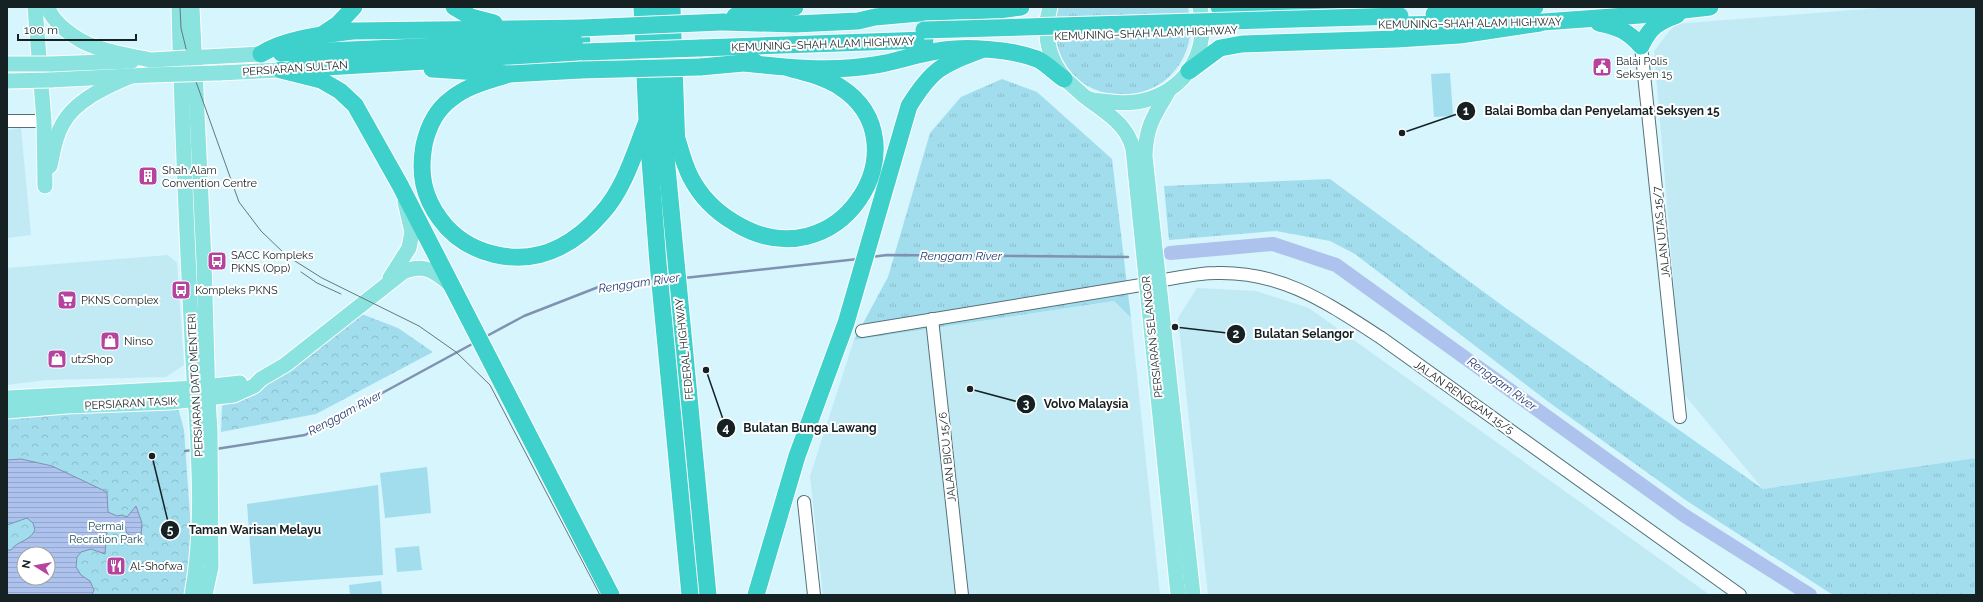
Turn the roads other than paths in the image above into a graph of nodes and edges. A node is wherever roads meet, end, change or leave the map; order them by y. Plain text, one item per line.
1 (35, 7) edge
2 (48, 7) edge
3 (179, 7) edge
4 (192, 7) edge
5 (354, 7) edge
6 (454, 7) edge
7 (642, 7) edge
8 (657, 7) edge
9 (672, 7) edge
10 (794, 7) edge
11 (1021, 7) edge
12 (1050, 7) edge
13 (1200, 7) edge
14 (1219, 7) edge
15 (1380, 7) edge
16 (1521, 7) edge
17 (1531, 7) edge
18 (1535, 7) edge
19 (1703, 8) edge
20 (992, 9) edge
21 (1580, 20) junction
22 (858, 21) junction
23 (1400, 21) junction
24 (722, 22) junction
25 (1540, 23) junction
26 (521, 29) junction
27 (895, 31) junction
28 (322, 35) junction
29 (924, 35) junction
30 (582, 40) junction
31 (699, 42) junction
32 (842, 43) junction
33 (1641, 46) junction
34 (981, 50) junction
35 (261, 54) junction
36 (194, 59) junction
37 (150, 60) junction
38 (365, 63) junction
39 (744, 63) junction
40 (7, 64) edge
41 (789, 68) junction
42 (281, 70) junction
43 (1189, 71) junction
44 (509, 74) junction
45 (131, 76) junction
46 (1064, 79) junction
47 (7, 81) edge
48 (1168, 92) junction
49 (1088, 99) junction
50 (7, 121) edge
51 (39, 121) junction
52 (647, 122) junction
53 (677, 139) junction
54 (400, 185) junction
55 (673, 240) junction
56 (1153, 282) junction
57 (385, 285) junction
58 (452, 286) junction
59 (932, 319) junction
60 (862, 330) dead end
61 (193, 360) junction
62 (208, 364) junction
63 (261, 379) junction
64 (233, 385) junction
65 (201, 394) junction
66 (170, 396) junction
67 (7, 398) edge
68 (67, 400) junction
69 (7, 411) edge
70 (1680, 417) dead end
71 (202, 429) junction
72 (205, 473) junction
73 (804, 502) dead end
74 (192, 595) edge
75 (205, 595) edge
76 (611, 595) edge
77 (690, 595) edge
78 (708, 595) edge
79 (756, 595) edge
80 (814, 595) edge
81 (962, 595) edge
82 (1178, 595) edge
83 (1193, 595) edge
84 (1740, 595) edge

1 - 51 main road
2 - 37 main road
3 - 61 main road, PERSIARAN DATO MENTERI
4 - 36 main road, PERSIARAN DATO MENTERI
5 - 28 highway
6 - 26 highway
7 - 52 highway, FEDERAL HIGHWAY
8 - 55 highway, FEDERAL HIGHWAY
9 - 53 highway
10 - 24 highway
11 - 20 highway
12 - 46 main road
13 - 43 main road
14 - 15 highway
16 - 17 highway
17 - 18 highway, KEMUNING–SHAH ALAM HIGHWAY
17 - 23 highway, KEMUNING–SHAH ALAM HIGHWAY
19 - 21 highway, KEMUNING–SHAH ALAM HIGHWAY
19 - 33 highway
20 - 22 highway
21 - 25 highway, KEMUNING–SHAH ALAM HIGHWAY
21 - 33 highway
22 - 24 highway
22 - 27 highway
23 - 25 highway, KEMUNING–SHAH ALAM HIGHWAY
23 - 29 highway, KEMUNING–SHAH ALAM HIGHWAY
24 - 30 highway, bridge
25 - 43 highway
26 - 28 highway
26 - 30 highway
27 - 29 highway, KEMUNING–SHAH ALAM HIGHWAY
27 - 31 highway, KEMUNING–SHAH ALAM HIGHWAY
28 - 35 highway
29 - 32 highway, KEMUNING–SHAH ALAM HIGHWAY
30 - 31 highway, KEMUNING–SHAH ALAM HIGHWAY
30 - 35 highway, PERSIARAN SULTAN
30 - 38 highway, PERSIARAN SULTAN
31 - 32 highway, KEMUNING–SHAH ALAM HIGHWAY
32 - 39 highway
33 - 70 street, JALAN UTAS 15/7
34 - 41 highway
34 - 46 highway
34 - 79 highway
35 - 36 main road, PERSIARAN SULTAN
36 - 37 main road, PERSIARAN SULTAN, bridge
36 - 62 main road, PERSIARAN DATO MENTERI
37 - 40 main road, PERSIARAN SULTAN, bridge
38 - 42 highway, PERSIARAN SULTAN
38 - 44 highway
39 - 41 highway
39 - 44 highway, bridge
41 - 53 highway
42 - 45 main road, PERSIARAN SULTAN, bridge
42 - 54 highway
43 - 48 main road
44 - 52 highway
45 - 47 main road, PERSIARAN SULTAN, bridge
45 - 51 main road
46 - 49 main road, PERSIARAN SELANGOR
48 - 49 main road
48 - 56 main road, PERSIARAN SELANGOR
49 - 56 main road, PERSIARAN SELANGOR
50 - 51 street
52 - 77 highway, FEDERAL HIGHWAY
53 - 55 highway
54 - 57 main road
54 - 58 highway
55 - 78 highway, FEDERAL HIGHWAY
56 - 59 street
56 - 82 main road, PERSIARAN SELANGOR
56 - 83 main road, PERSIARAN SELANGOR
56 - 84 street, JALAN RENGGAM 15/5
57 - 58 main road
57 - 63 main road
58 - 76 highway
59 - 60 street
59 - 81 street, JALAN BICU 15/6
61 - 65 main road, PERSIARAN DATO MENTERI
61 - 66 main road
62 - 64 main road
62 - 65 main road, PERSIARAN DATO MENTERI
63 - 64 main road, PERSIARAN TASIK
63 - 65 main road, PERSIARAN TASIK
64 - 65 main road, PERSIARAN TASIK
65 - 66 main road, PERSIARAN TASIK
65 - 71 main road, PERSIARAN DATO MENTERI
66 - 68 main road, PERSIARAN TASIK
66 - 71 main road
67 - 68 main road, PERSIARAN TASIK
68 - 69 main road, PERSIARAN TASIK
71 - 72 main road, PERSIARAN DATO MENTERI
72 - 74 main road, PERSIARAN DATO MENTERI
72 - 75 main road, PERSIARAN DATO MENTERI
73 - 80 street

